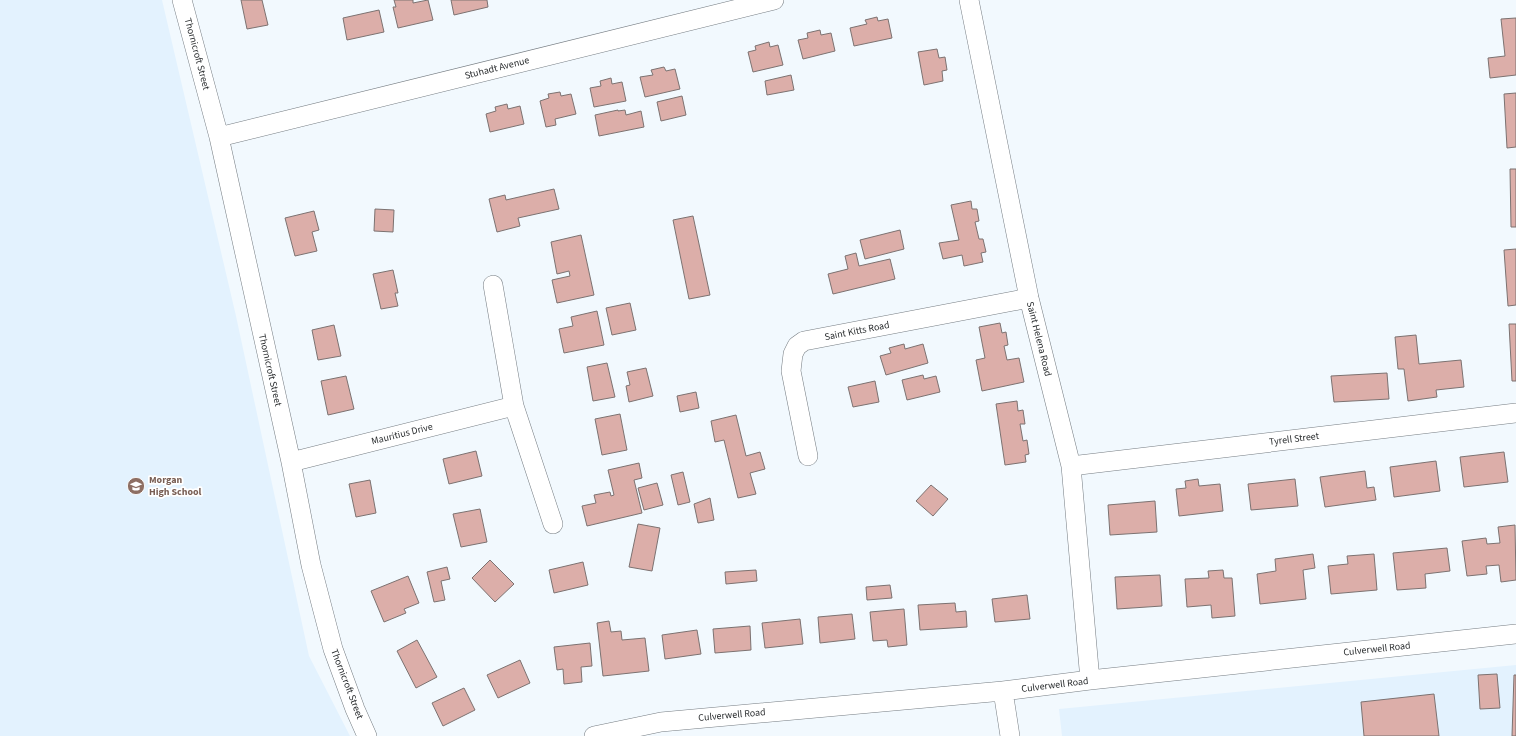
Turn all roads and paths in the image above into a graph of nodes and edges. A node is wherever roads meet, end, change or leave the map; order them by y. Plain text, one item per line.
1 (182, 0) edge
2 (774, 0) edge
3 (969, 0) edge
4 (219, 137) junction
5 (493, 285) dead end
6 (1029, 298) junction
7 (514, 406) junction
8 (1516, 413) edge
9 (808, 456) dead end
10 (291, 462) junction
11 (1071, 466) junction
12 (553, 524) dead end
13 (1516, 634) edge
14 (1090, 680) junction
15 (1003, 691) junction
16 (368, 736) edge
17 (594, 736) edge
18 (1010, 736) edge

1 - 4 street, Thornicroft Street
2 - 4 street, Stuhadt Avenue
3 - 6 street, Saint Helena Road
4 - 10 street, Thornicroft Street
5 - 7 street
6 - 9 street, Saint Kitts Road
6 - 11 street, Saint Helena Road
7 - 10 street, Mauritius Drive
7 - 12 street
8 - 11 street, Tyrell Street
10 - 16 street, Thornicroft Street
11 - 14 street, Saint Helena Road
13 - 14 street, Culverwell Road
14 - 15 street, Culverwell Road
15 - 17 street, Culverwell Road
15 - 18 street

